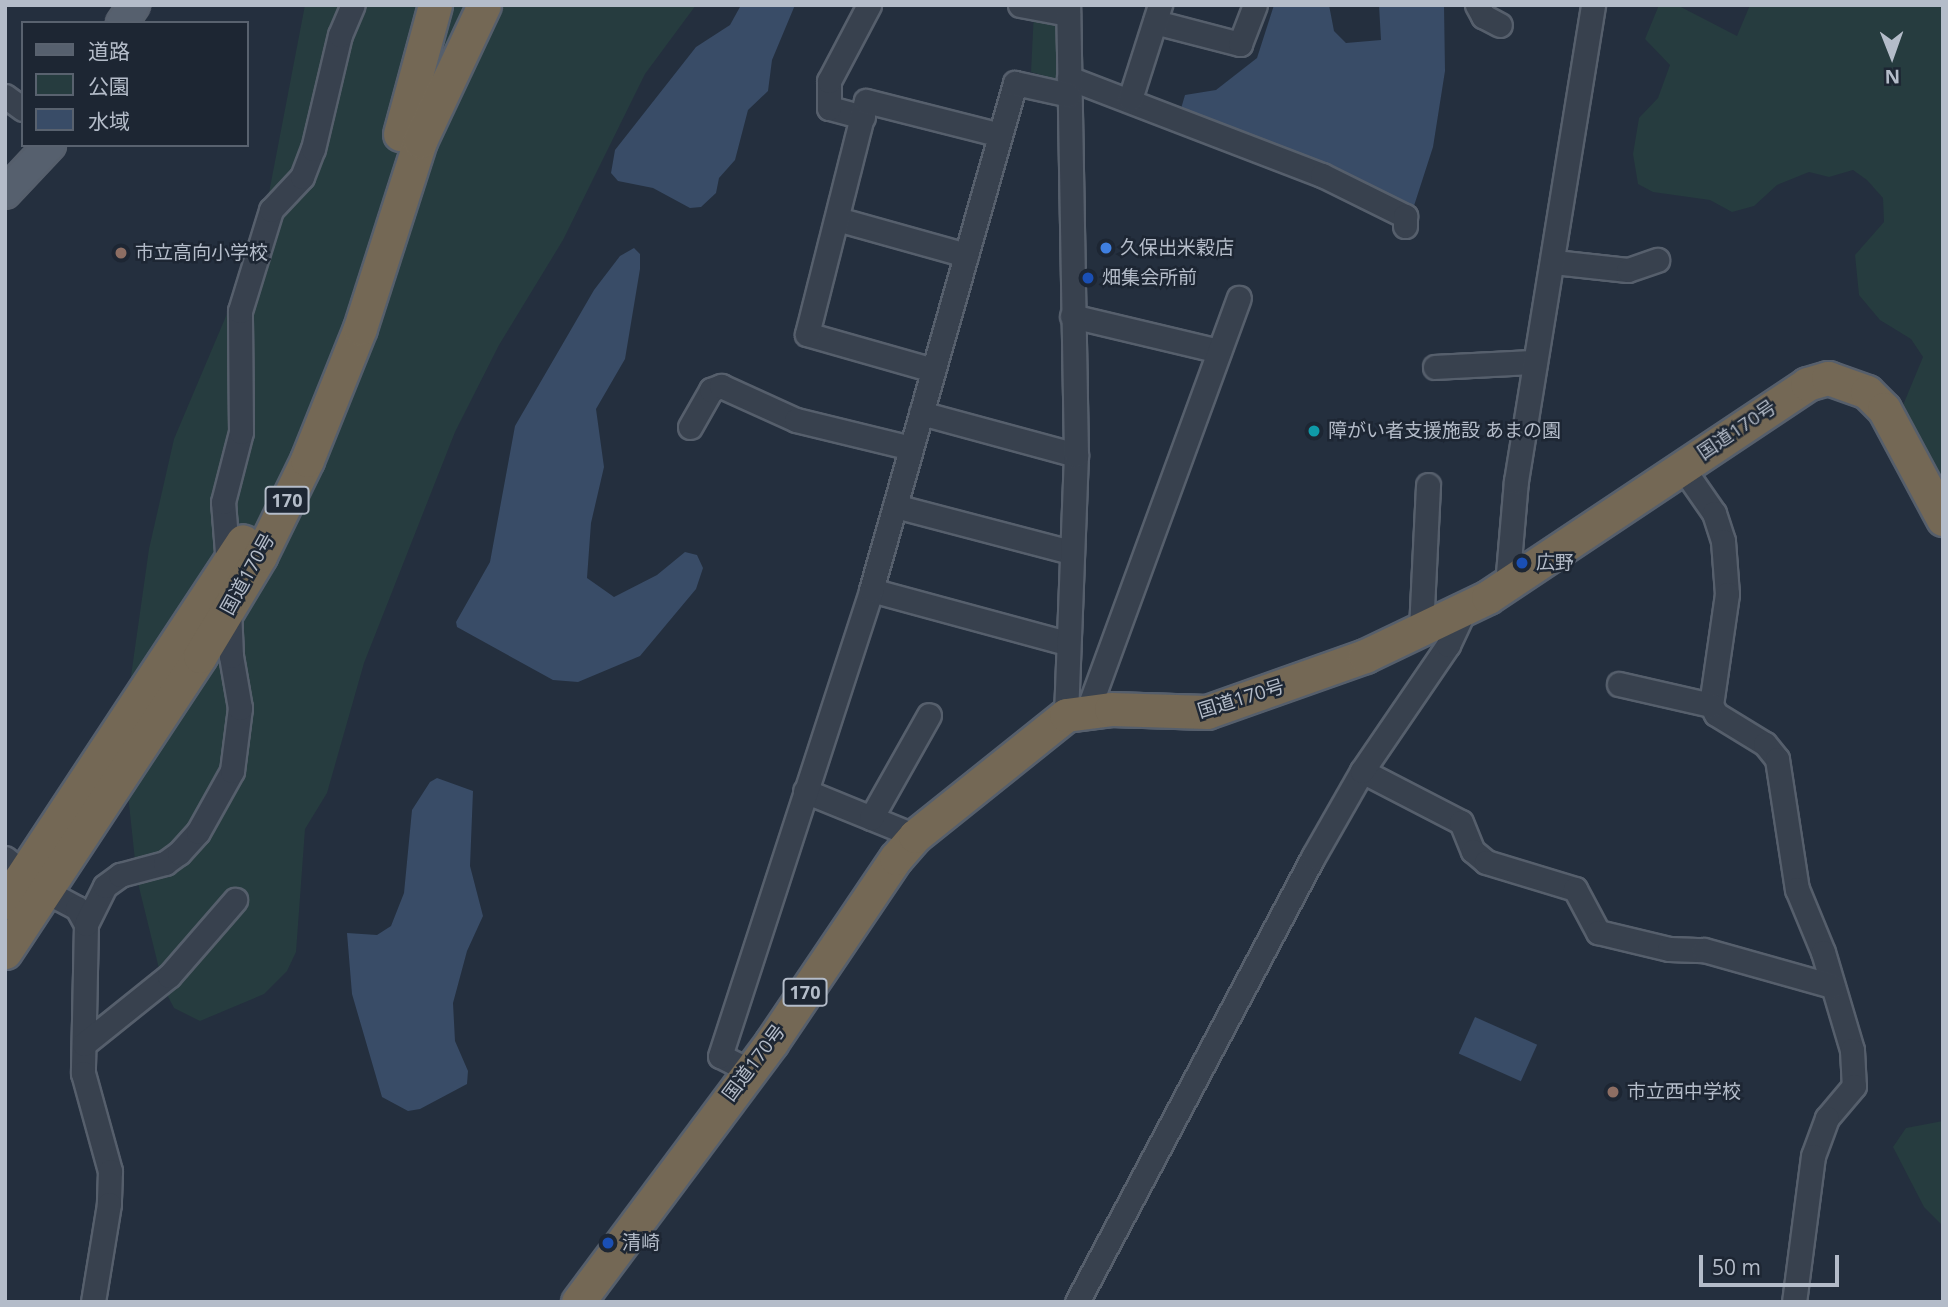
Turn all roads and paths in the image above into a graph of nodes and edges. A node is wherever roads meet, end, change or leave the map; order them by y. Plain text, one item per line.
1 (134, 5) edge
2 (353, 5) edge
3 (435, 5) edge
4 (461, 5) edge
5 (484, 5) edge
6 (510, 5) edge
7 (869, 5) edge
8 (1020, 5) edge
9 (1255, 5) edge
10 (1477, 5) edge
11 (1593, 5) edge
12 (1068, 10) edge
13 (1157, 14) edge
14 (123, 21) edge
15 (1500, 25) dead end
16 (1069, 86) junction
17 (5, 96) edge
18 (1130, 99) junction
19 (21, 108) edge
20 (863, 117) junction
21 (1000, 135) junction
22 (410, 137) junction
23 (48, 147) edge
24 (5, 192) edge
25 (837, 219) junction
26 (1405, 226) dead end
27 (966, 255) junction
28 (1657, 260) dead end
29 (1554, 262) junction
30 (1239, 298) dead end
31 (1072, 316) junction
32 (1219, 351) junction
33 (1535, 362) junction
34 (1435, 367) dead end
35 (933, 370) junction
36 (921, 413) junction
37 (690, 427) dead end
38 (911, 448) junction
39 (1076, 455) junction
40 (1682, 467) junction
41 (1428, 485) dead end
42 (895, 506) junction
43 (1943, 519) edge
44 (1070, 552) junction
45 (228, 565) junction
46 (1507, 585) junction
47 (871, 590) junction
48 (229, 608) junction
49 (1464, 611) junction
50 (1421, 629) junction
51 (1066, 643) junction
52 (1619, 684) dead end
53 (1711, 705) junction
54 (1077, 712) junction
55 (929, 715) dead end
56 (1362, 771) junction
57 (805, 791) junction
58 (871, 818) junction
59 (915, 836) junction
60 (25, 874) edge
61 (235, 900) dead end
62 (5, 902) edge
63 (86, 923) junction
64 (5, 952) edge
65 (1832, 986) junction
66 (84, 1044) junction
67 (748, 1070) junction
68 (93, 1302) edge
69 (578, 1302) edge
70 (1077, 1302) edge
71 (1794, 1302) edge

1 - 14 main road
2 - 45 street
3 - 22 highway
4 - 22 highway, 国道170号 / 170
5 - 22 highway, 国道170号 / 170
6 - 22 highway
7 - 20 street
8 - 12 street
9 - 13 street
10 - 15 street
11 - 29 street
12 - 16 street
13 - 18 street
16 - 18 street
16 - 21 street
16 - 31 street
17 - 19 street
18 - 26 street
20 - 21 street
20 - 25 street
21 - 27 street
22 - 45 highway, 国道170号 / 170
22 - 48 highway, 国道170号 / 170
23 - 24 main road
25 - 27 street
25 - 35 street
27 - 35 street
28 - 29 street
29 - 33 street
30 - 32 street
31 - 32 street
31 - 39 street
32 - 54 street
33 - 34 street
33 - 46 street
35 - 36 street
36 - 38 street
36 - 39 street
37 - 38 street
38 - 42 street
39 - 44 street
40 - 43 highway, 国道170号
40 - 46 highway, 国道170号
40 - 53 street
41 - 50 street
42 - 44 street
42 - 47 street
44 - 51 street
45 - 60 highway, 国道170号 / 170
46 - 49 highway, 国道170号
47 - 51 street
47 - 57 street
48 - 60 highway, 国道170号 / 170
48 - 63 street
49 - 50 highway, 国道170号
49 - 56 street
50 - 54 highway, 国道170号
51 - 54 street
52 - 53 street
53 - 65 street
54 - 59 highway, 国道170号 / 170
55 - 58 street
56 - 65 street
56 - 70 street
57 - 58 street
57 - 67 street
58 - 59 street
59 - 67 highway, 国道170号 / 170
60 - 62 highway, 国道170号 / 170
60 - 63 street
60 - 64 highway, 国道170号 / 170
61 - 66 street
63 - 66 street
65 - 71 street
66 - 68 street
67 - 69 highway, 国道170号 / 170

